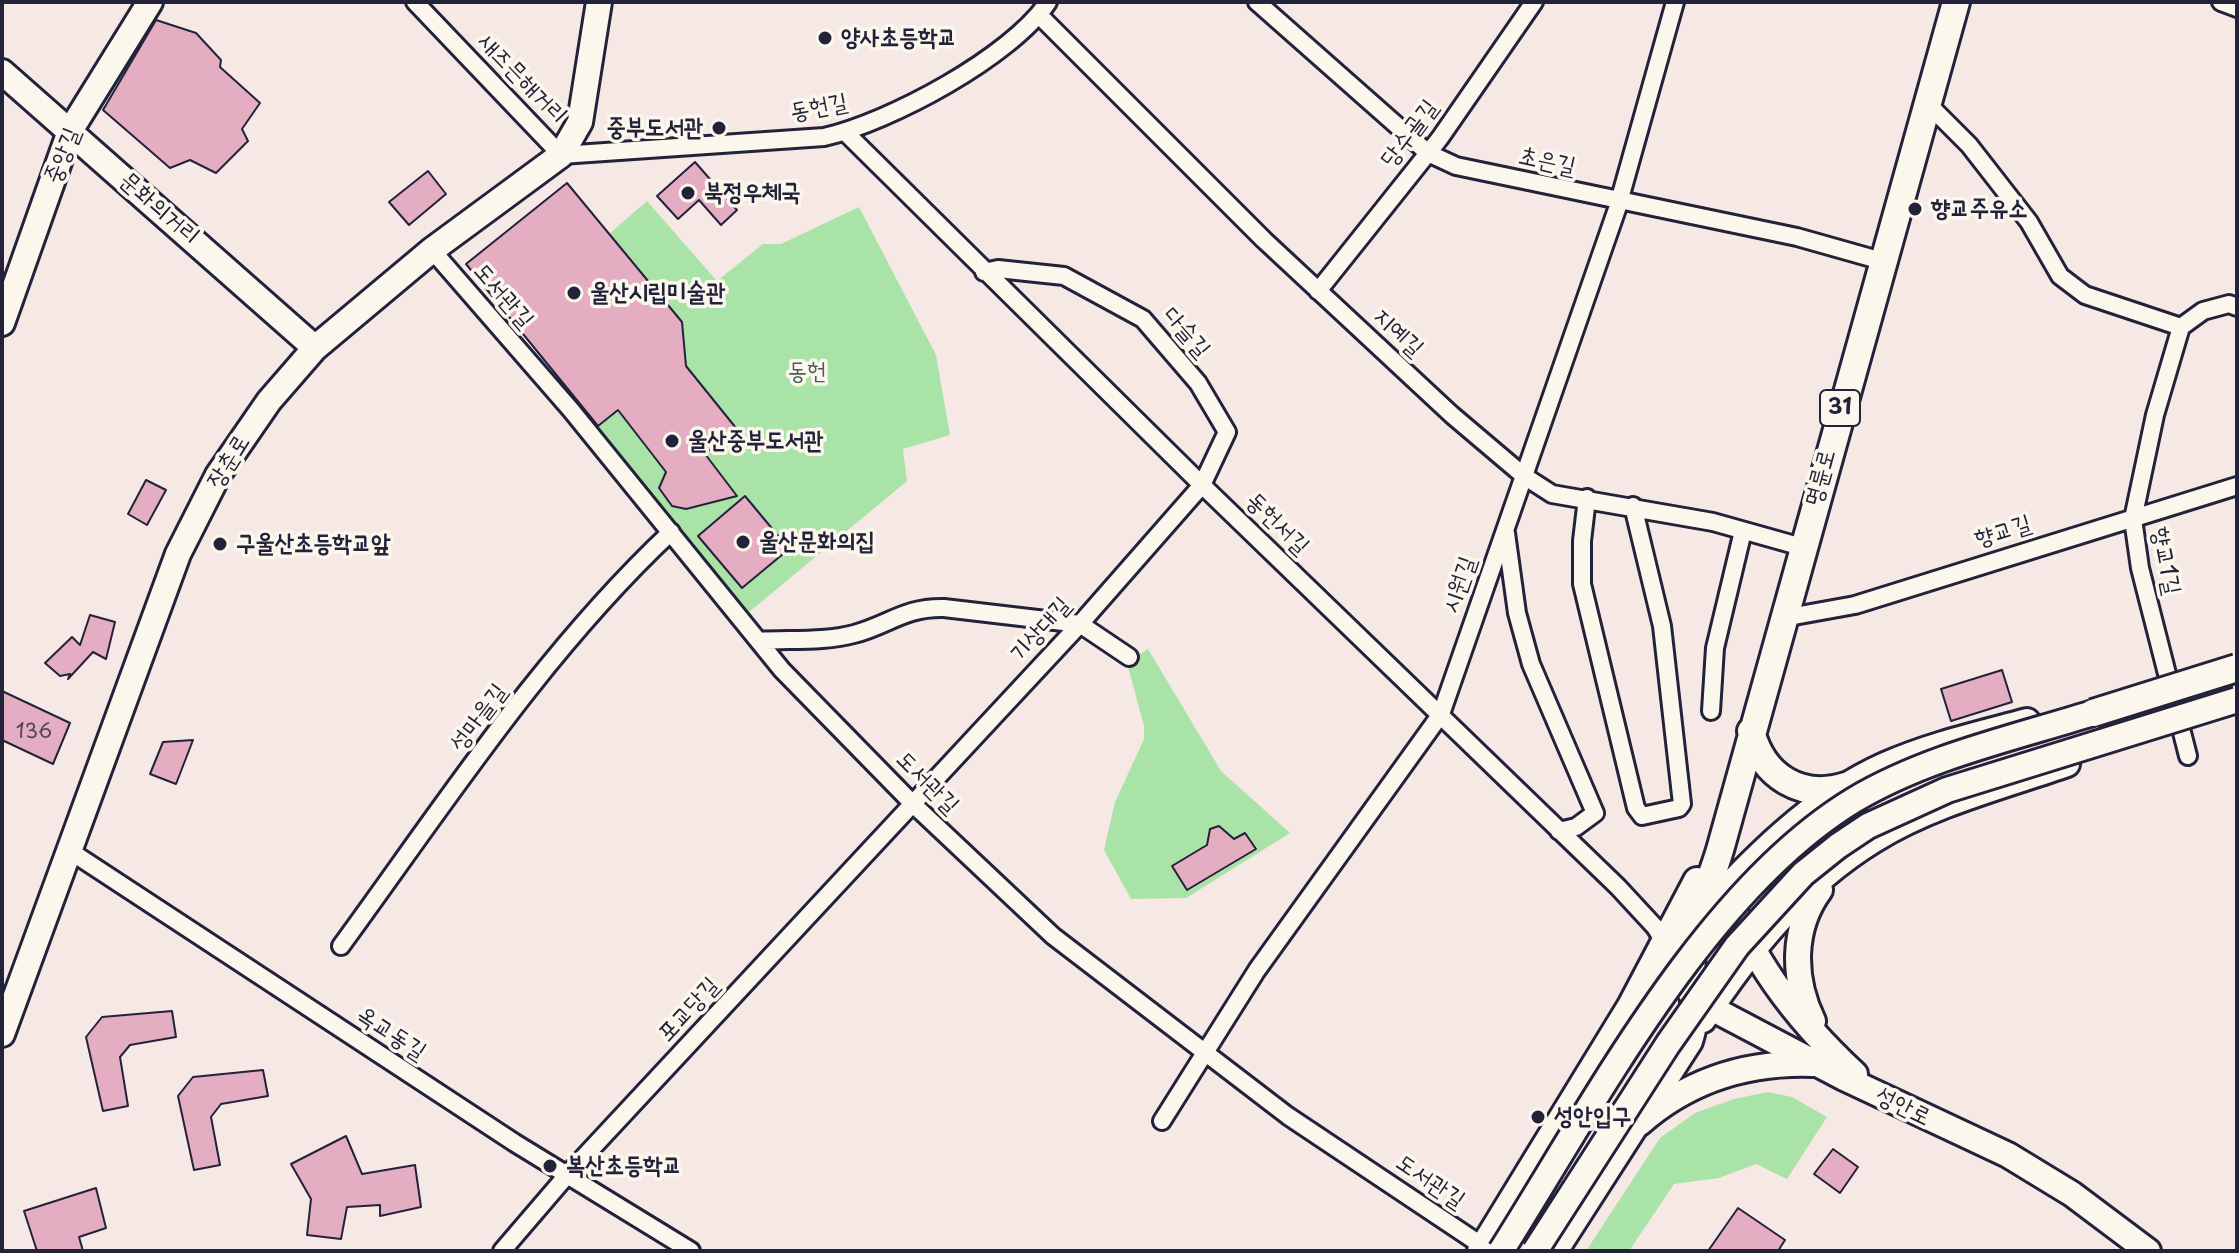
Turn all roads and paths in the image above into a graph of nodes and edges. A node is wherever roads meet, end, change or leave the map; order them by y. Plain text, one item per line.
1 (150, 2) edge
2 (415, 2) edge
3 (599, 2) edge
4 (1257, 2) edge
5 (1534, 2) edge
6 (1675, 2) edge
7 (1956, 2) edge
8 (2221, 2) edge
9 (1044, 8) edge
10 (2237, 8) edge
11 (2, 72) edge
12 (1927, 103) junction
13 (70, 131) junction
14 (845, 132) junction
15 (1428, 153) junction
16 (561, 155) junction
17 (1619, 201) junction
18 (432, 250) junction
19 (1882, 261) junction
20 (984, 272) junction
21 (1318, 291) junction
22 (2237, 307) edge
23 (2, 323) edge
24 (2181, 327) junction
25 (315, 348) junction
26 (1524, 476) junction
27 (1202, 485) junction
28 (2237, 486) edge
29 (1587, 498) junction
30 (1633, 506) junction
31 (2133, 519) junction
32 (1506, 528) junction
33 (1743, 531) junction
34 (671, 532) junction
35 (1802, 547) junction
36 (1783, 618) junction
37 (1080, 624) junction
38 (759, 641) junction
39 (1129, 657) dead end
40 (2237, 666) edge
41 (2237, 702) edge
42 (2092, 708) junction
43 (1711, 711) dead end
44 (1441, 714) junction
45 (1751, 731) junction
46 (2103, 747) junction
47 (2188, 756) dead end
48 (1846, 786) junction
49 (914, 805) junction
50 (1728, 815) junction
51 (1559, 831) junction
52 (1720, 850) junction
53 (70, 851) junction
54 (1848, 858) junction
55 (1726, 888) junction
56 (1687, 918) junction
57 (341, 946) dead end
58 (1668, 948) junction
59 (1751, 949) junction
60 (1704, 1004) junction
61 (1631, 1006) junction
62 (2, 1034) edge
63 (1206, 1052) junction
64 (1825, 1059) junction
65 (1162, 1121) dead end
66 (1632, 1130) junction
67 (568, 1174) junction
68 (1489, 1250) edge
69 (502, 1251) edge
70 (691, 1251) edge
71 (1535, 1251) edge
72 (1554, 1251) edge
73 (2148, 1251) edge

1 - 13 main road, 중앙길
2 - 16 street, 새즈믄해거리
3 - 16 main road, 장춘로
4 - 15 street, 초은길
5 - 15 street, 당수골길
6 - 17 street, 시원길
7 - 12 main road, 명륜로 / 31
8 - 10 street
9 - 14 street, 동헌길
9 - 21 street, 지예길
11 - 13 main road, 문화의거리
12 - 19 main road, 명륜로 / 31
12 - 24 street
13 - 23 main road, 중앙길
13 - 25 main road, 문화의거리
14 - 16 street, 동헌길
14 - 20 street, 동헌서길
15 - 17 street, 초은길
15 - 21 street, 당수골길
16 - 18 main road, 장춘로
17 - 19 street, 초은길
17 - 26 street, 시원길
18 - 25 main road, 장춘로
18 - 34 street, 도서관길
19 - 35 main road, 명륜로 / 31
20 - 27 street, 동헌서길
20 - 27 street, 다슬길
21 - 26 street, 지예길
22 - 24 street
24 - 31 street, 향교1길
25 - 53 main road, 장춘로
26 - 29 street, 지예길
26 - 32 street, 시원길
27 - 37 street, 기상대길
27 - 44 street, 동헌서길
28 - 31 street, 향교길
29 - 30 street, 지예길
29 - 30 street
30 - 33 street, 지예길
31 - 36 street, 향교길
31 - 47 street, 향교1길
32 - 44 street, 시원길
32 - 51 street
33 - 35 street, 지예길
33 - 43 street
34 - 38 street, 도서관길
34 - 57 street, 성마을길
35 - 36 main road, 명륜로 / 31
36 - 45 main road, 명륜로 / 31
37 - 38 street
37 - 39 street
37 - 49 street, 기상대길
38 - 49 street, 도서관길
40 - 42 main road, bridge
41 - 46 main road, bridge
42 - 48 main road
42 - 68 main road, bridge
44 - 51 street, 동헌서길
44 - 63 street, 시원길
45 - 48 main road
45 - 50 main road, 명륜로 / 31
46 - 54 main road
46 - 71 main road, bridge
48 - 55 main road
49 - 63 street, 도서관길
49 - 67 street, 포교당길
50 - 52 main road
50 - 56 main road
51 - 58 street, 동헌서길
52 - 55 main road
52 - 56 main road
53 - 62 main road, 장춘로
53 - 67 street, 옥교동길
54 - 59 main road
54 - 64 main road
55 - 56 main road
55 - 59 main road
56 - 58 main road
56 - 60 main road
58 - 60 main road
58 - 61 main road
59 - 60 main road
59 - 64 main road
60 - 61 main road, 성안로
60 - 64 main road, 성안로
60 - 66 main road
61 - 68 main road
63 - 65 street, 시원길
63 - 68 street, 도서관길
64 - 66 main road
64 - 73 main road, 성안로
66 - 72 main road
67 - 69 street, 포교당길
67 - 70 street, 옥교동길

